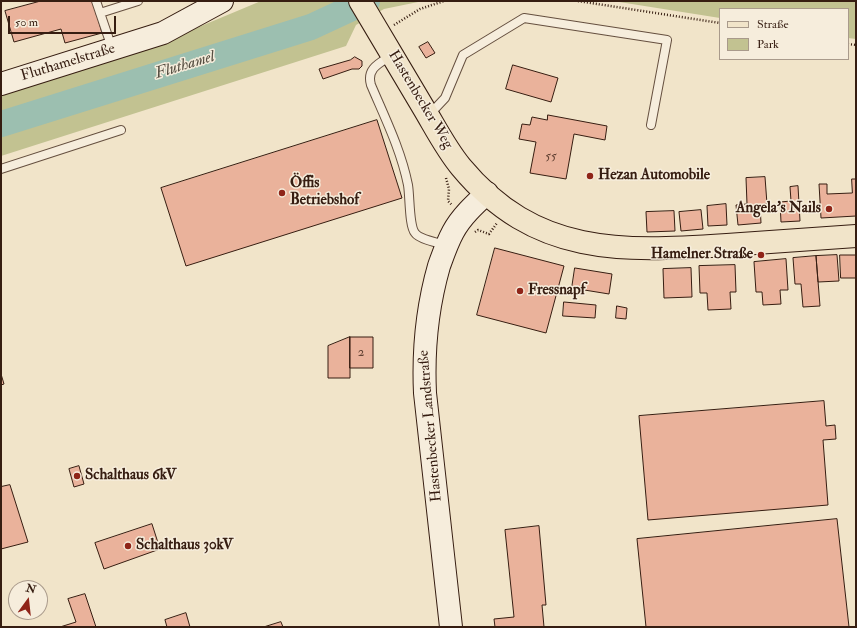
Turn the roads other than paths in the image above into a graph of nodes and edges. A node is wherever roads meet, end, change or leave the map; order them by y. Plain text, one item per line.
1 (96, 1) edge
2 (138, 1) edge
3 (222, 1) edge
4 (360, 1) edge
5 (100, 13) junction
6 (112, 49) junction
7 (392, 55) junction
8 (1, 84) edge
9 (428, 116) junction
10 (651, 125) dead end
11 (121, 130) dead end
12 (1, 170) edge
13 (487, 193) junction
14 (856, 236) edge
15 (446, 245) junction
16 (450, 627) edge

1 - 5 lane
2 - 5 lane
3 - 6 main road, Fluthamelstraße
4 - 7 main road, Hastenbecker Weg
5 - 6 lane
6 - 8 main road, Fluthamelstraße
7 - 9 main road, Hastenbecker Weg
7 - 15 lane
9 - 10 lane
9 - 13 main road, Hastenbecker Weg
11 - 12 lane
13 - 14 main road
13 - 15 main road, Hastenbecker Landstraße
15 - 16 main road, Hastenbecker Landstraße

